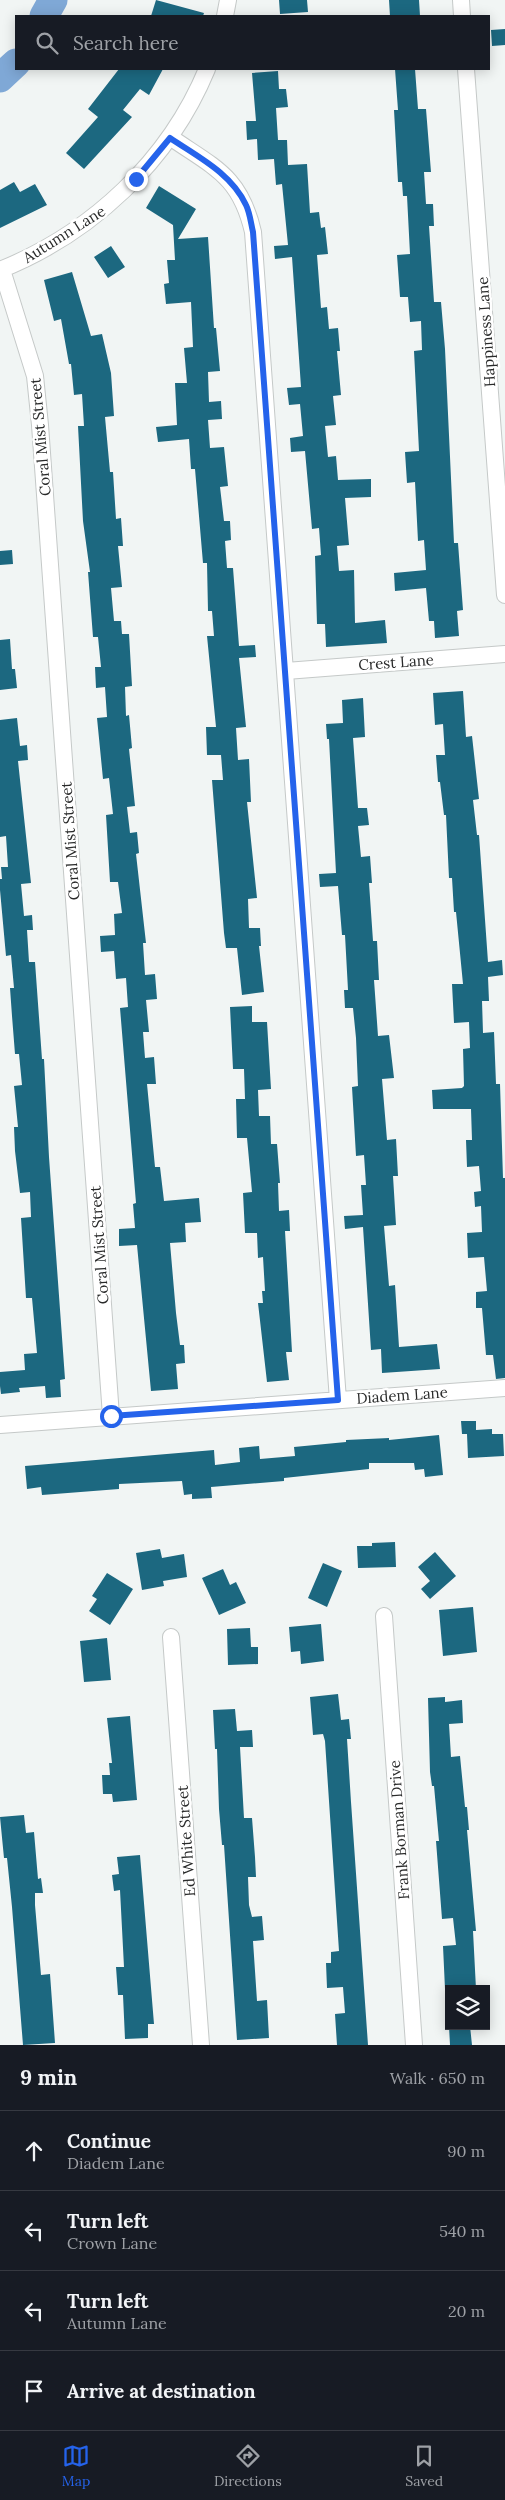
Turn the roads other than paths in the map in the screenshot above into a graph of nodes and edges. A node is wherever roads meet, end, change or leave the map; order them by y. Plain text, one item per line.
1 (228, 0) edge
2 (461, 0) edge
3 (225, 15) edge
4 (462, 15) edge
5 (206, 70) edge
6 (466, 70) edge
7 (170, 138) junction
8 (1, 270) edge
9 (505, 595) edge
10 (505, 654) edge
11 (286, 671) junction
12 (505, 1388) edge
13 (338, 1400) junction
14 (111, 1416) junction
15 (0, 1425) edge
16 (384, 1616) dead end
17 (171, 1637) dead end
18 (201, 2045) edge
19 (414, 2045) edge

1 - 3 street
2 - 4 street
5 - 7 street, Autumn Lane
6 - 9 street, Happiness Lane
7 - 8 street, Autumn Lane
7 - 11 street
8 - 14 street, Coral Mist Street
10 - 11 street, Crest Lane
11 - 13 street
12 - 13 street, Diadem Lane
13 - 14 street, Diadem Lane
14 - 15 street, Diadem Lane
16 - 19 street, Frank Borman Drive
17 - 18 street, Ed White Street

